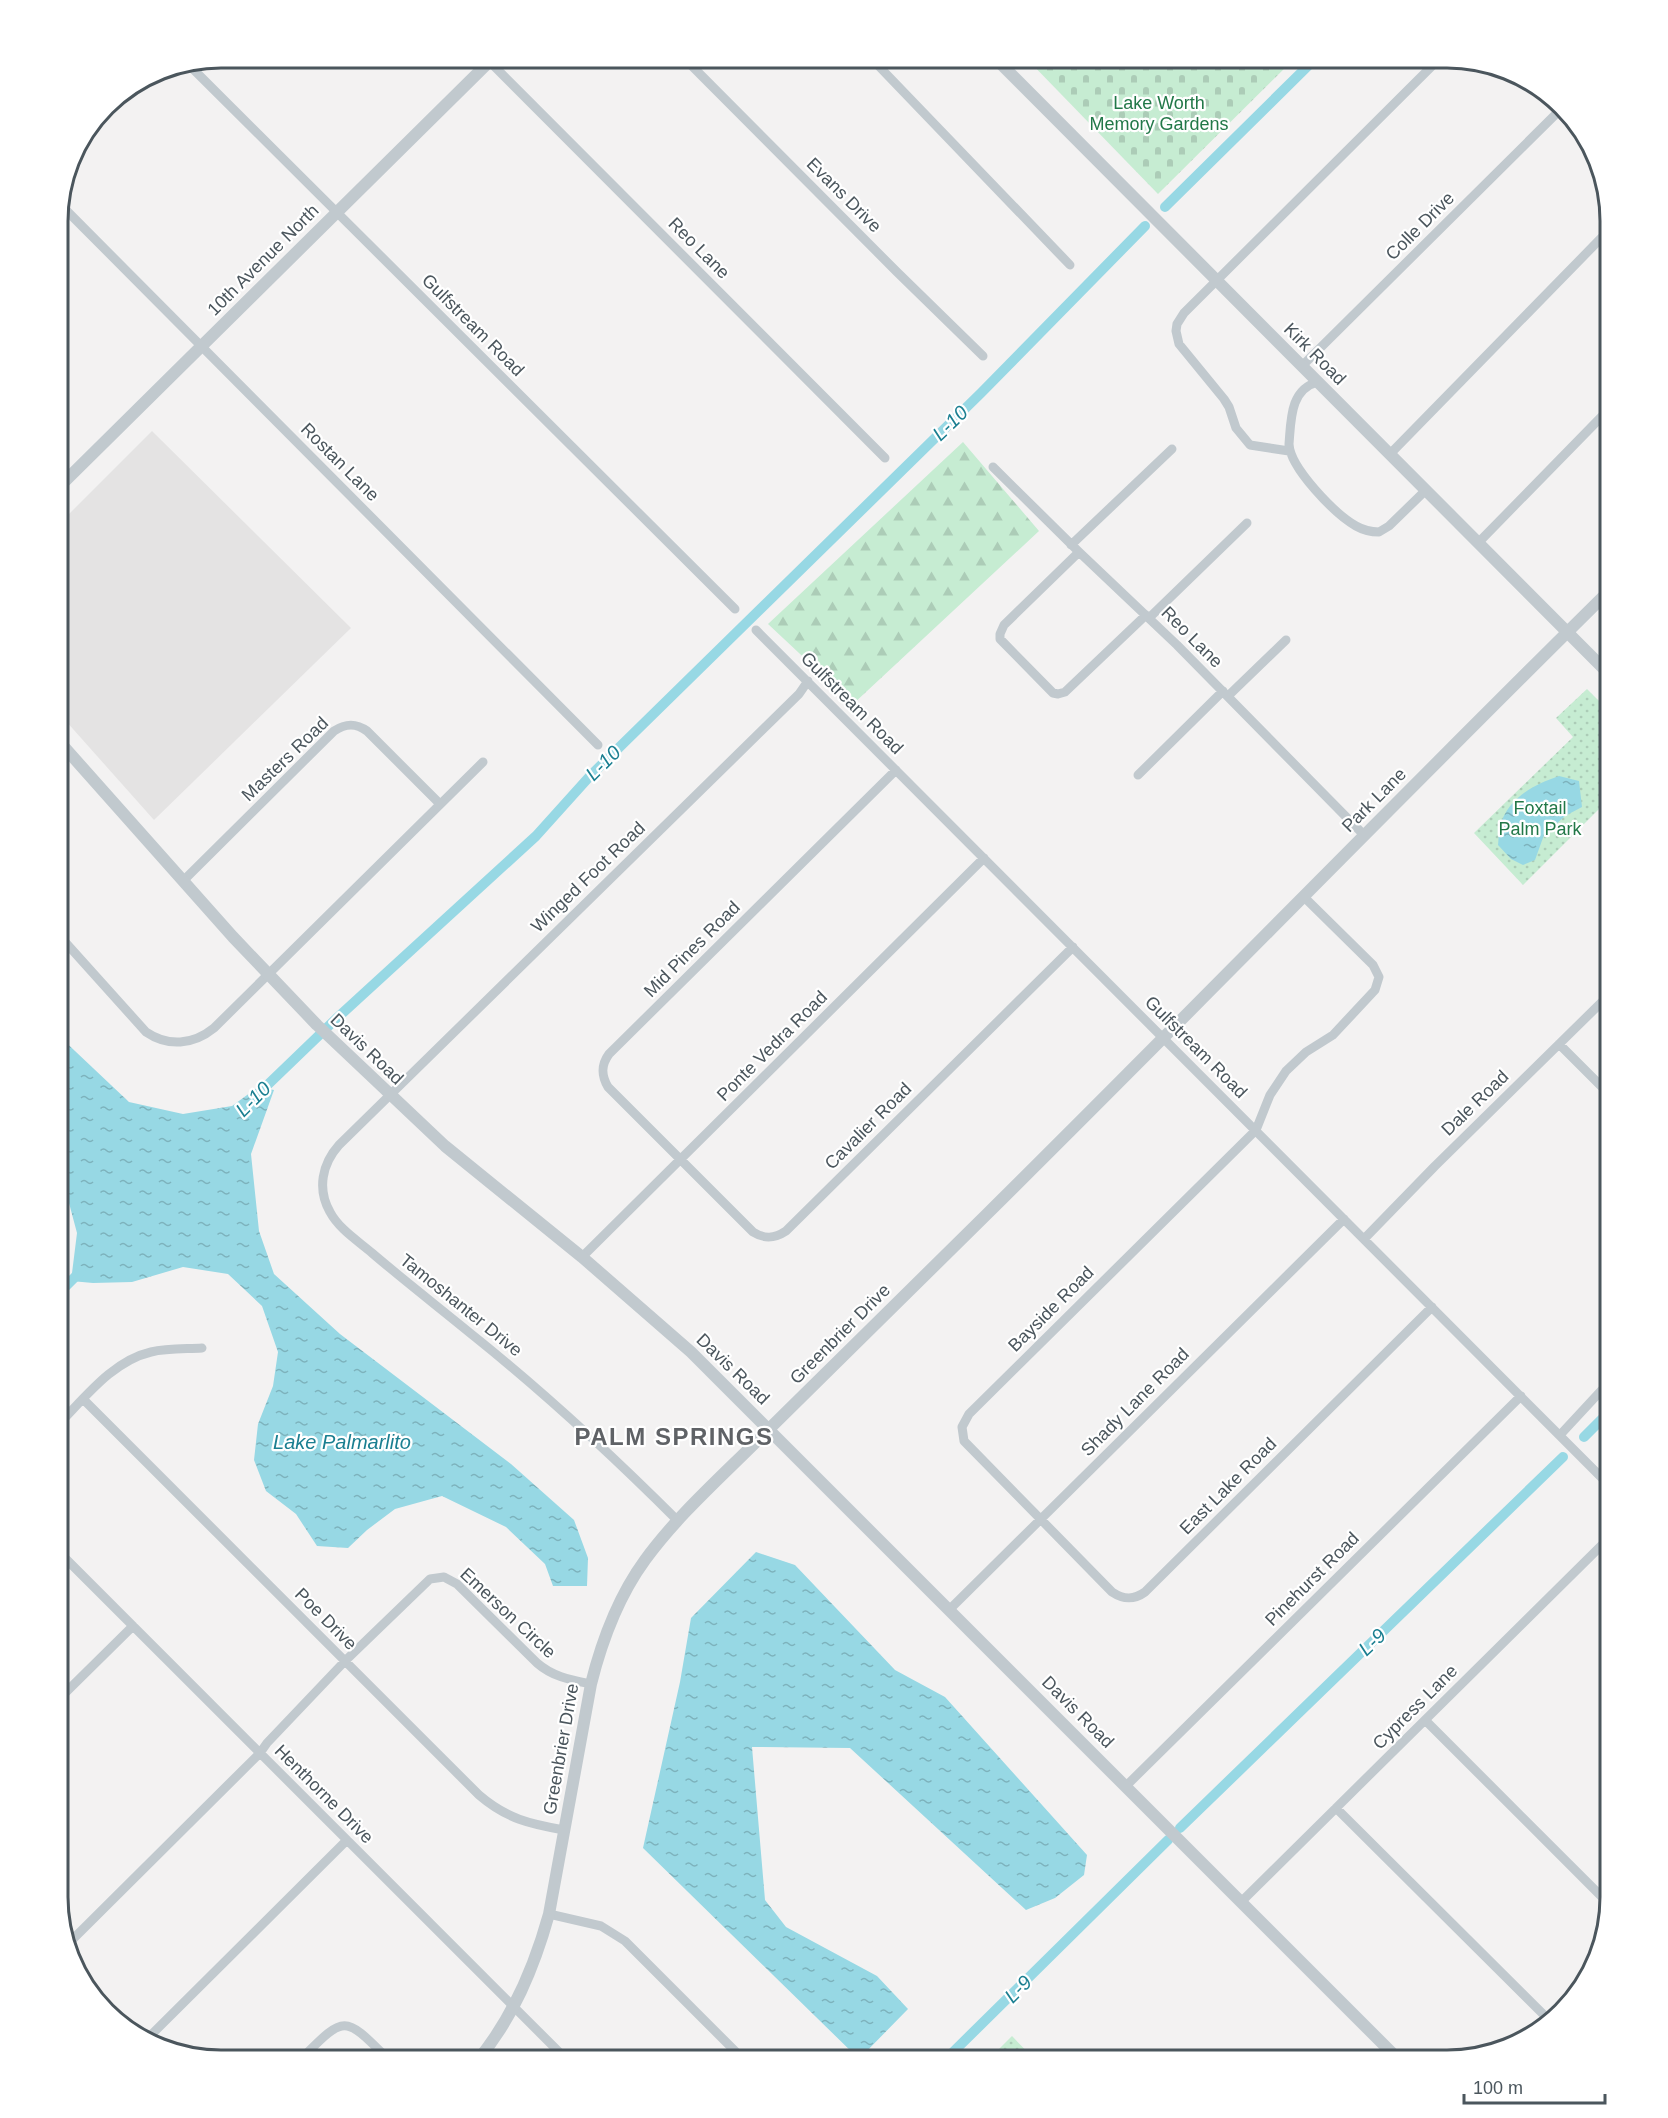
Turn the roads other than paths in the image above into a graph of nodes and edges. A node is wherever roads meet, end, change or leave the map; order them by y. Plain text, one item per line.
1 (481, 68) edge
2 (499, 68) edge
3 (694, 68) edge
4 (881, 68) edge
5 (1005, 68) edge
6 (1430, 68) edge
7 (195, 70) edge
8 (1557, 113) edge
9 (68, 212) edge
10 (337, 213) junction
11 (1600, 239) edge
12 (1070, 265) dead end
13 (1216, 280) junction
14 (202, 346) junction
15 (983, 356) dead end
16 (1302, 366) junction
17 (1318, 382) junction
18 (1600, 418) edge
19 (1172, 449) dead end
20 (1289, 450) junction
21 (1389, 454) junction
22 (885, 458) dead end
23 (993, 467) dead end
24 (68, 478) edge
25 (1426, 489) junction
26 (1247, 523) dead end
27 (1478, 543) junction
28 (1075, 549) junction
29 (1600, 600) edge
30 (735, 609) dead end
31 (1148, 616) junction
32 (756, 630) dead end
33 (1567, 632) junction
34 (1286, 640) dead end
35 (1600, 665) edge
36 (808, 681) junction
37 (1226, 693) junction
38 (598, 745) dead end
39 (68, 752) edge
40 (483, 762) dead end
41 (896, 770) junction
42 (1138, 776) dead end
43 (440, 804) junction
44 (1364, 835) junction
45 (984, 858) junction
46 (183, 881) junction
47 (1304, 897) junction
48 (68, 945) edge
49 (1073, 947) junction
50 (268, 975) junction
51 (1600, 1004) edge
52 (1164, 1038) junction
53 (1559, 1044) junction
54 (1600, 1085) edge
55 (389, 1095) junction
56 (1256, 1130) junction
57 (681, 1159) junction
58 (1344, 1219) junction
59 (1364, 1239) junction
60 (582, 1257) junction
61 (1432, 1307) junction
62 (202, 1348) dead end
63 (1600, 1392) edge
64 (1521, 1396) junction
65 (84, 1400) junction
66 (67, 1416) edge
67 (770, 1429) junction
68 (1560, 1435) junction
69 (1600, 1476) edge
70 (1040, 1520) junction
71 (678, 1521) junction
72 (1600, 1547) edge
73 (67, 1560) edge
74 (950, 1609) junction
75 (133, 1626) junction
76 (345, 1661) junction
77 (591, 1684) junction
78 (67, 1691) edge
79 (1425, 1720) junction
80 (260, 1753) junction
81 (1126, 1786) junction
82 (1336, 1808) junction
83 (564, 1830) junction
84 (347, 1840) junction
85 (1600, 1895) edge
86 (1241, 1902) junction
87 (549, 1914) junction
88 (74, 1938) edge
89 (514, 2007) junction
90 (1544, 2015) edge
91 (152, 2034) edge
92 (310, 2050) edge
93 (379, 2050) edge
94 (485, 2050) edge
95 (557, 2050) edge
96 (734, 2050) edge
97 (1389, 2050) edge

1 - 10 street, 10th Avenue North
2 - 22 street, Reo Lane
3 - 15 street, Evans Drive
4 - 12 street
5 - 13 street, Kirk Road
6 - 13 street
7 - 10 street, Gulfstream Road
8 - 16 street, Colle Drive
9 - 14 street, Rostan Lane
10 - 14 street, 10th Avenue North
10 - 30 street, Gulfstream Road
11 - 21 street
13 - 16 street, Kirk Road
13 - 20 street
14 - 24 street, 10th Avenue North
14 - 38 street, Rostan Lane
16 - 17 street, Kirk Road
17 - 20 street
17 - 21 street, Kirk Road
18 - 27 street
19 - 28 street
20 - 25 street
21 - 25 street, Kirk Road
23 - 28 street, Reo Lane
25 - 27 street, Kirk Road
26 - 31 street
27 - 33 street, Kirk Road
28 - 31 street, Reo Lane
28 - 31 street
29 - 33 street, Park Lane
31 - 37 street, Reo Lane
32 - 36 street, Gulfstream Road
33 - 35 street, Kirk Road
33 - 44 street, Park Lane
34 - 37 street
36 - 41 street, Gulfstream Road
36 - 55 street, Winged Foot Road
37 - 42 street
37 - 44 street, Reo Lane
39 - 46 street, Davis Road
40 - 43 street
41 - 45 street, Gulfstream Road
41 - 57 street, Mid Pines Road
43 - 46 street, Masters Road
43 - 50 street
44 - 47 street, Park Lane
45 - 49 street, Gulfstream Road
45 - 57 street, Ponte Vedra Road
46 - 50 street, Davis Road
47 - 52 street, Park Lane
47 - 56 street
48 - 50 street
49 - 52 street, Gulfstream Road
49 - 57 street, Cavalier Road
50 - 55 street, Davis Road
51 - 53 street, Dale Road
52 - 56 street, Gulfstream Road
52 - 67 street, Greenbrier Drive
53 - 54 street
53 - 59 street, Dale Road
55 - 60 street, Davis Road
55 - 71 street, Tamoshanter Drive
56 - 58 street, Gulfstream Road
56 - 70 street, Bayside Road
57 - 60 street, Ponte Vedra Road
58 - 59 street, Gulfstream Road
58 - 70 street, Shady Lane Road
59 - 61 street, Gulfstream Road
60 - 67 street, Davis Road
61 - 64 street, Gulfstream Road
61 - 70 street, East Lake Road
62 - 65 street
63 - 68 street
64 - 68 street, Gulfstream Road
64 - 81 street, Pinehurst Road
65 - 66 street
65 - 76 street, Poe Drive
67 - 71 street, Greenbrier Drive
67 - 74 street, Davis Road
68 - 69 street, Gulfstream Road
70 - 74 street, Shady Lane Road
71 - 77 street, Greenbrier Drive
72 - 79 street, Cypress Lane
73 - 75 street, Henthorne Drive
74 - 81 street, Davis Road
75 - 78 street
75 - 80 street, Henthorne Drive
76 - 77 street, Emerson Circle
76 - 80 street, Emerson Circle
76 - 83 street, Poe Drive
77 - 83 street, Greenbrier Drive
79 - 82 street, Cypress Lane
79 - 85 street
80 - 84 street, Henthorne Drive
80 - 88 street, Emerson Circle
81 - 86 street, Davis Road
82 - 86 street, Cypress Lane
82 - 90 street
83 - 87 street, Greenbrier Drive
84 - 89 street, Henthorne Drive
84 - 91 street
86 - 97 street, Davis Road
87 - 89 street, Greenbrier Drive
87 - 96 street
89 - 94 street, Greenbrier Drive
89 - 95 street, Henthorne Drive
92 - 93 street

